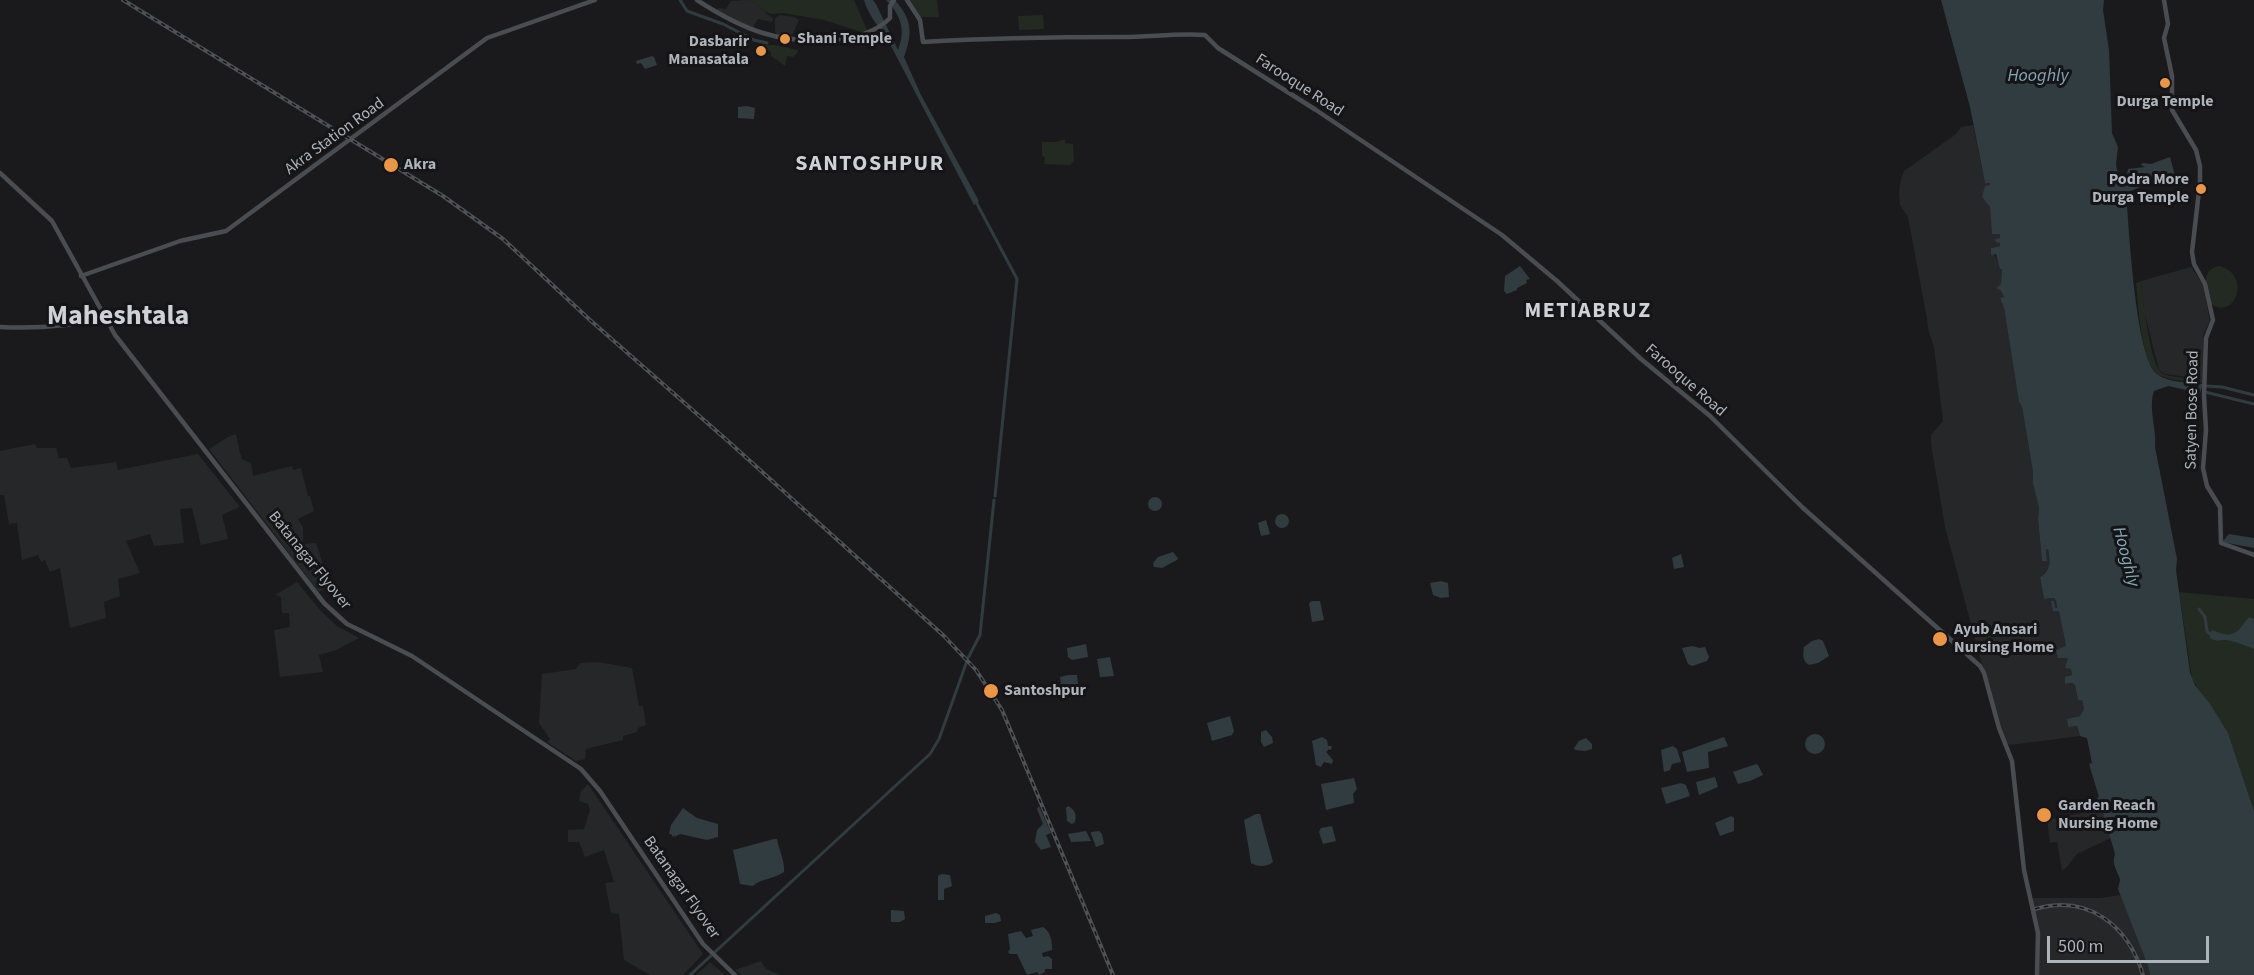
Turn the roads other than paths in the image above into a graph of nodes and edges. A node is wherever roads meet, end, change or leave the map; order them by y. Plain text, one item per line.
1 (595, 0) edge
2 (697, 0) edge
3 (894, 0) edge
4 (907, 0) edge
5 (2164, 0) edge
6 (0, 173) edge
7 (81, 276) dead end
8 (104, 319) dead end
9 (0, 327) edge
10 (2254, 555) edge
11 (735, 975) edge
12 (2037, 975) edge

1 - 7 main road, Akra Station Road
2 - 3 main road
4 - 12 main road, Farooque Road
5 - 10 main road, Satyen Bose Road
6 - 11 main road, Batanagar Flyover, bridge
8 - 9 main road

